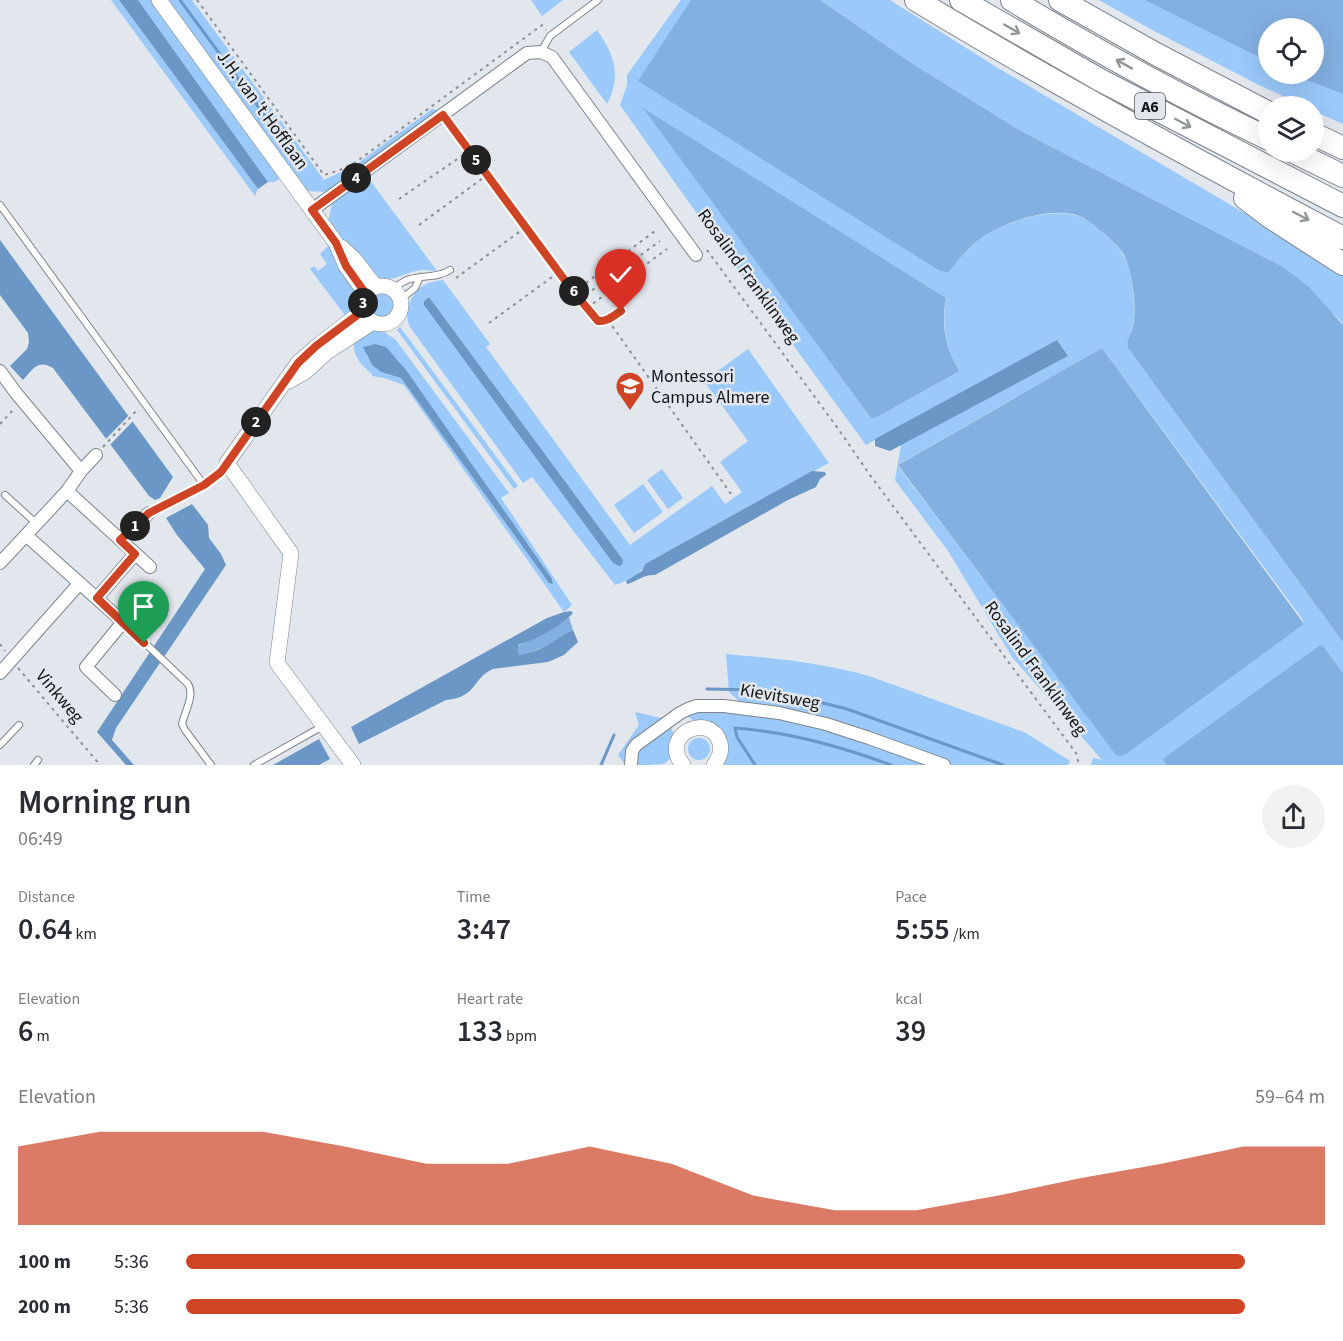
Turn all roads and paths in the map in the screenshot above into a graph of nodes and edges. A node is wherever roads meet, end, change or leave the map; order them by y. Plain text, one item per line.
1 (159, 0) edge
2 (197, 0) edge
3 (598, 0) edge
4 (916, 0) edge
5 (961, 0) edge
6 (1012, 0) edge
7 (1060, 0) edge
8 (550, 36) junction
9 (541, 52) junction
10 (435, 104) junction
11 (1258, 107) edge
12 (443, 115) junction
13 (1324, 131) edge
14 (1258, 134) edge
15 (1343, 138) edge
16 (1324, 139) edge
17 (1343, 148) edge
18 (469, 151) junction
19 (1193, 159) junction
20 (1314, 162) edge
21 (487, 175) junction
22 (1343, 176) edge
23 (399, 199) dead end
24 (0, 205) edge
25 (1343, 206) edge
26 (312, 210) junction
27 (419, 225) dead end
28 (526, 227) junction
29 (655, 231) dead end
30 (1343, 238) edge
31 (660, 241) dead end
32 (667, 249) dead end
33 (700, 251) joint
34 (1343, 264) edge
35 (450, 270) dead end
36 (559, 272) junction
37 (420, 277) junction
38 (456, 278) dead end
39 (371, 291) junction
40 (574, 292) junction
41 (396, 295) junction
42 (580, 299) junction
43 (587, 309) junction
44 (621, 311) dead end
45 (368, 316) junction
46 (608, 320) junction
47 (489, 323) dead end
48 (1, 373) edge
49 (19, 397) junction
50 (133, 415) dead end
51 (0, 424) edge
52 (99, 452) joint
53 (227, 463) junction
54 (81, 471) junction
55 (204, 485) junction
56 (67, 491) junction
57 (731, 494) dead end
58 (5, 495) dead end
59 (149, 513) joint
60 (37, 524) junction
61 (27, 536) junction
62 (120, 540) junction
63 (135, 554) junction
64 (0, 563) edge
65 (150, 567) dead end
66 (79, 584) junction
67 (97, 598) junction
68 (123, 622) junction
69 (0, 644) edge
70 (12, 661) junction
71 (0, 674) edge
72 (115, 695) dead end
73 (20, 725) dead end
74 (323, 726) junction
75 (0, 745) edge
76 (676, 762) edge
77 (716, 764) edge
78 (100, 765) edge
79 (211, 765) edge
80 (254, 765) edge
81 (353, 765) edge
82 (631, 765) edge
83 (944, 765) edge
84 (1079, 765) edge

1 - 26 street, J.H. van 't Hofflaan
2 - 10 path, J.H. van 't Hofflaan
3 - 8 lane
4 - 19 highway, A6
5 -> 25 highway, A6
14 -> 6 highway, A6
7 - 11 highway
8 - 9 lane
8 - 10 path
9 - 12 street
9 - 33 street, Rosalind Franklinweg
10 - 12 path
12 - 18 path
12 - 26 street
13 - 15 highway
16 - 17 highway
18 - 21 path
18 - 23 path
19 -> 30 highway, A6
19 - 34 highway, A6
20 - 22 highway
21 - 27 path
21 - 28 path
24 - 55 lane
26 - 39 street, J.H. van 't Hofflaan
28 - 36 path
28 - 38 path
29 - 40 path
31 - 42 path
32 - 43 path
33 - 84 path, Rosalind Franklinweg
35 - 37 lane
36 - 40 path
36 - 47 path
37 - 41 lane
37 - 41 lane
39 - 41 street
39 - 45 street
40 - 42 path
41 - 45 street
42 - 43 path
43 - 46 path
44 - 46 path
45 - 53 street
46 - 57 path
48 - 49 street
49 - 51 path
49 - 54 street
50 - 52 path
52 - 54 street
53 - 55 lane
53 - 74 street
54 - 56 street
55 - 59 lane
56 - 60 street
56 - 62 street
58 - 60 lane
59 - 62 street
60 - 61 street
61 - 64 street
61 - 66 street
62 - 63 street
63 - 65 street
63 - 67 street
66 - 67 street
66 - 70 street
67 - 68 street
68 - 72 street
68 - 79 lane
69 - 70 path, Vinkweg
70 - 71 street
70 - 78 path, Vinkweg
73 - 75 lane
74 - 80 lane
74 - 81 street
76 - 77 street
82 - 83 street, Kievitsweg

